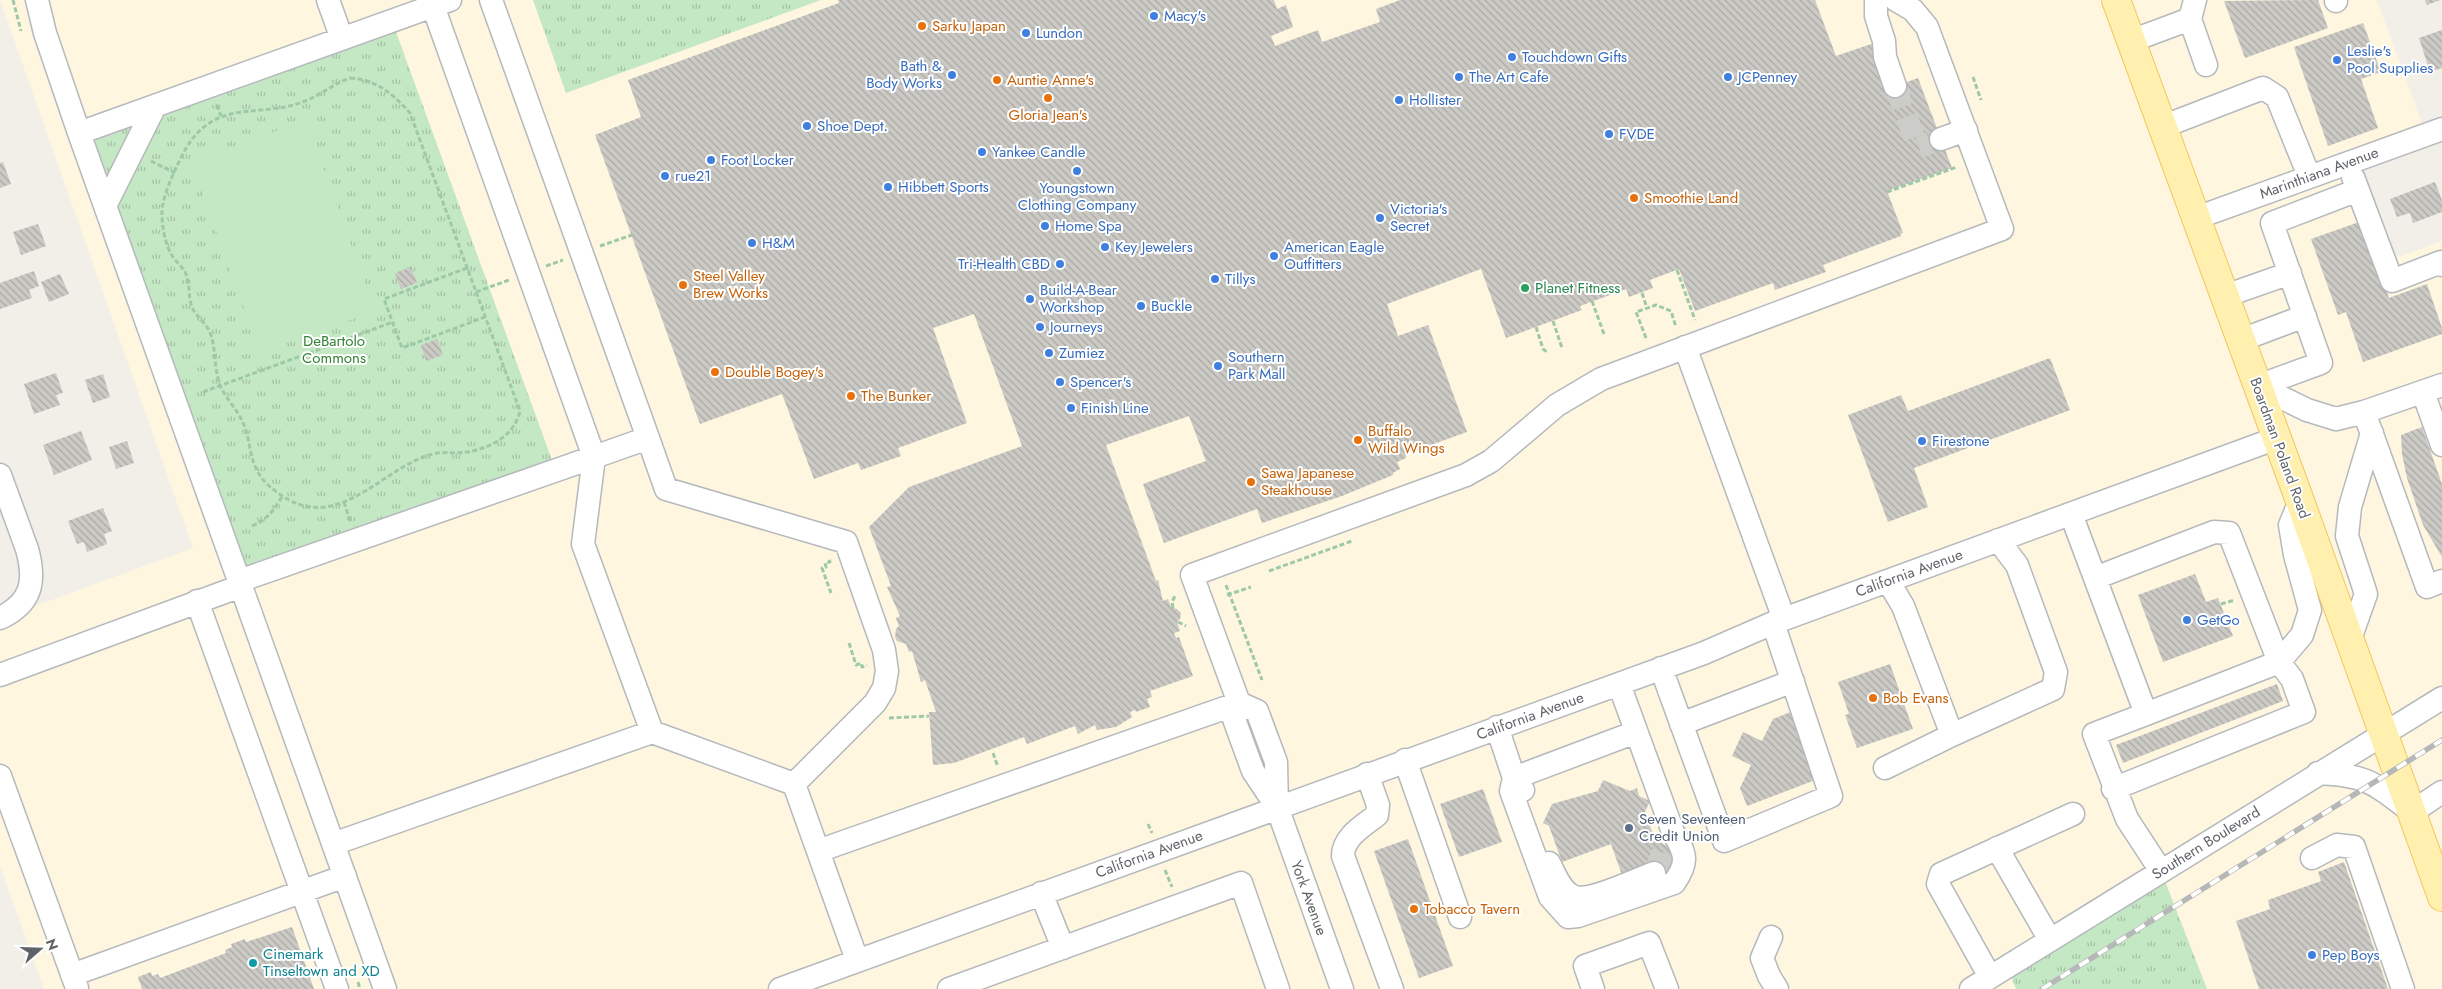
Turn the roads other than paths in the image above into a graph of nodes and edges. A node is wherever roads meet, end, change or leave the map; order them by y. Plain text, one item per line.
1 (37, 0) edge
2 (328, 0) edge
3 (491, 0) edge
4 (1876, 0) edge
5 (1896, 0) edge
6 (2116, 0) edge
7 (441, 3) edge
8 (2193, 9) edge
9 (342, 38) junction
10 (2131, 41) junction
11 (2206, 65) dead end
12 (1901, 84) tunnel mouth
13 (155, 106) junction
14 (2162, 127) junction
15 (2442, 129) edge
16 (1966, 130) junction
17 (79, 134) junction
18 (1941, 139) tunnel mouth
19 (2348, 163) junction
20 (2309, 176) junction
21 (2358, 190) junction
22 (2259, 194) junction
23 (105, 206) junction
24 (2196, 218) junction
25 (2272, 223) junction
26 (2442, 265) edge
27 (2290, 273) junction
28 (2224, 296) junction
29 (2305, 316) junction
30 (2241, 340) junction
31 (1685, 347) junction
32 (2258, 386) junction
33 (2433, 388) edge
34 (2364, 412) junction
35 (2372, 433) junction
36 (648, 438) junction
37 (2277, 438) junction
38 (2442, 445) edge
39 (594, 457) junction
40 (0, 474) edge
41 (2300, 501) junction
42 (2071, 514) junction
43 (1998, 540) junction
44 (2095, 578) junction
45 (1888, 581) junction
46 (2442, 581) edge
47 (240, 583) junction
48 (197, 602) junction
49 (0, 618) edge
50 (1779, 621) junction
51 (2350, 639) junction
52 (2279, 662) junction
53 (1661, 668) junction
54 (0, 675) edge
55 (1793, 681) junction
56 (1619, 684) junction
57 (2442, 698) edge
58 (1239, 703) junction
59 (2146, 714) junction
60 (1681, 724) junction
61 (1497, 728) junction
62 (652, 732) junction
63 (1636, 732) junction
64 (2384, 734) junction
65 (1952, 735) junction
66 (1405, 760) junction
67 (1886, 768) dead end
68 (2318, 773) junction
69 (1367, 774) junction
70 (0, 776) edge
71 (1514, 778) junction
72 (794, 784) junction
73 (2113, 789) junction
74 (2442, 792) edge
75 (1277, 807) junction
76 (2412, 812) junction
77 (2073, 814) dead end
78 (333, 844) junction
79 (1997, 848) junction
80 (818, 851) junction
81 (2312, 858) dead end
82 (2161, 870) junction
83 (1654, 873) dead end
84 (344, 876) junction
85 (302, 892) junction
86 (1041, 893) junction
87 (2442, 897) edge
88 (1460, 917) dead end
89 (1771, 936) dead end
90 (2050, 940) junction
91 (1063, 948) junction
92 (858, 960) junction
93 (1990, 977) junction
94 (74, 982) edge
95 (337, 989) edge
96 (385, 989) edge
97 (780, 989) edge
98 (949, 989) edge
99 (1278, 989) edge
100 (1342, 989) edge
101 (1392, 989) edge
102 (1593, 989) edge
103 (1667, 989) edge
104 (1777, 989) edge
105 (1971, 989) edge
106 (2403, 989) edge

1 - 17 street
2 - 9 street
3 - 36 street
4 - 12 street
5 - 16 street
6 - 10 main road, Boardman Poland Road
7 - 9 street
7 - 39 street
8 - 10 street
8 - 11 street
9 - 13 street
10 - 14 main road, Boardman Poland Road
13 - 17 street
13 - 23 street
14 - 20 street
14 - 24 main road, Boardman Poland Road
15 - 19 street, Marinthiana Avenue
16 - 18 street
16 - 31 street
17 - 23 street
19 - 20 street, Marinthiana Avenue
19 - 21 street
20 - 22 street, Marinthiana Avenue
21 - 25 street
21 - 26 street
22 - 24 street, Marinthiana Avenue
22 - 25 street
23 - 47 street
24 - 28 main road, Boardman Poland Road
25 - 27 street
27 - 28 street
27 - 29 street
28 - 30 main road, Boardman Poland Road
29 - 30 street
29 - 32 street
30 - 32 main road, Boardman Poland Road
31 - 50 street
31 - 58 street
32 - 34 street
32 - 37 main road, Boardman Poland Road
33 - 34 street
33 - 38 street
34 - 35 street
35 - 46 street
35 - 51 street
36 - 39 street
36 - 72 street
37 - 41 main road, Boardman Poland Road
37 - 42 street, California Avenue
39 - 47 street
39 - 62 street
40 - 49 street
41 - 51 main road, Boardman Poland Road
41 - 52 street
42 - 43 street, California Avenue
42 - 44 street
43 - 45 street, California Avenue
43 - 65 street
44 - 52 street
44 - 59 street
45 - 50 street, California Avenue
45 - 65 street
47 - 48 street
47 - 78 street
48 - 54 street
48 - 85 street
50 - 53 street, California Avenue
50 - 55 street
51 - 64 main road, Boardman Poland Road
52 - 59 street
52 - 73 street
53 - 56 street, California Avenue
53 - 60 street
55 - 60 street
55 - 60 street
56 - 61 street, California Avenue
56 - 63 street
57 - 64 street, Southern Boulevard
58 - 75 street, York Avenue
58 - 80 street
59 - 73 street
61 - 66 street, California Avenue
61 - 71 street
62 - 72 street
62 - 78 street
63 - 71 street
63 - 71 street
64 - 68 street, Southern Boulevard
64 - 76 main road, Boardman Poland Road
65 - 67 street
66 - 69 street, California Avenue
66 - 88 street
68 - 76 street
68 - 82 street, Southern Boulevard
69 - 75 street, California Avenue
69 - 101 street
70 - 94 street
71 - 83 street
72 - 80 street
73 - 82 street
74 - 76 street
75 - 86 street, California Avenue
75 - 100 street, York Avenue
76 - 87 main road, Boardman Poland Road
77 - 79 street
78 - 84 street
79 - 90 street
79 - 93 street
80 - 92 street
81 - 106 street
82 - 90 street, Southern Boulevard
84 - 85 street
84 - 96 street
85 - 94 street
85 - 95 street
86 - 91 street
86 - 92 street, California Avenue
89 - 104 street
90 - 93 street, Southern Boulevard
91 - 98 street
91 - 99 street
92 - 97 street, California Avenue
93 - 105 street, Southern Boulevard
102 - 103 street

